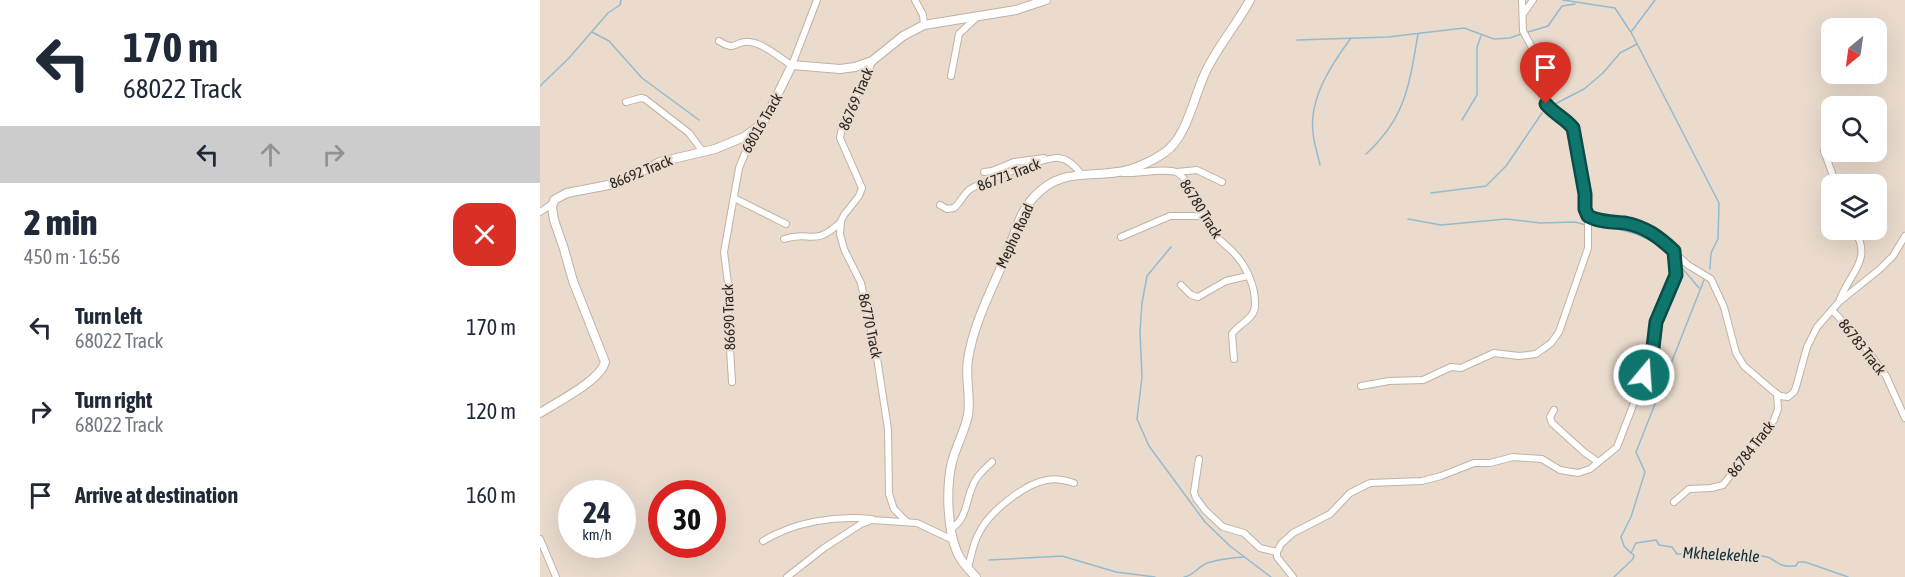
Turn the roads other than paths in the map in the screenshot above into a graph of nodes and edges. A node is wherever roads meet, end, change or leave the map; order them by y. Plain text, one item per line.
1 (818, 0) edge
2 (915, 0) edge
3 (1046, 0) edge
4 (1250, 0) edge
5 (1522, 0) edge
6 (1533, 0) edge
7 (1522, 15) junction
8 (978, 16) junction
9 (924, 25) junction
10 (719, 41) dead end
11 (872, 61) junction
12 (792, 65) junction
13 (951, 76) dead end
14 (626, 102) dead end
15 (754, 131) junction
16 (702, 152) junction
17 (1053, 157) junction
18 (984, 172) dead end
19 (1117, 172) junction
20 (1177, 172) junction
21 (1081, 174) junction
22 (1222, 182) dead end
23 (734, 198) junction
24 (552, 204) junction
25 (940, 204) dead end
26 (540, 212) edge
27 (1204, 216) junction
28 (1588, 216) junction
29 (841, 221) junction
30 (786, 224) dead end
31 (1905, 236) edge
32 (1121, 237) dead end
33 (784, 238) dead end
34 (1860, 240) edge
35 (1674, 251) junction
36 (724, 252) joint
37 (1248, 276) junction
38 (1181, 285) dead end
39 (1839, 302) junction
40 (1832, 310) junction
41 (1234, 359) dead end
42 (732, 382) dead end
43 (1361, 386) dead end
44 (1778, 394) junction
45 (1554, 410) dead end
46 (540, 414) edge
47 (1905, 418) edge
48 (1199, 459) dead end
49 (992, 462) dead end
50 (1598, 462) junction
51 (1074, 483) dead end
52 (1674, 502) dead end
53 (879, 520) junction
54 (907, 522) junction
55 (951, 529) junction
56 (540, 539) edge
57 (953, 540) junction
58 (763, 541) dead end
59 (1277, 552) junction
60 (968, 568) junction
61 (1290, 574) edge
62 (556, 577) edge
63 (787, 577) edge
64 (976, 577) edge

1 - 12 street, 68016 Track
2 - 9 street
3 - 8 street
4 - 19 street, Mepho Road
5 - 7 street
6 - 7 street
7 - 28 street
8 - 9 street
8 - 13 street
9 - 11 street
10 - 12 street
11 - 12 street
11 - 29 street, 86769 Track
12 - 15 street, 68016 Track
14 - 16 street
15 - 16 street, 86692 Track
15 - 23 street, 68016 Track
16 - 24 street, 86692 Track
17 - 18 street
17 - 21 street, 86771 Track
17 - 25 street, 86771 Track
19 - 20 street, 86780 Track
19 - 21 street, Mepho Road
20 - 22 street
20 - 27 street, 86780 Track
21 - 55 street, Mepho Road
23 - 30 street
23 - 36 street, 68016 Track
24 - 26 street
24 - 46 street
27 - 32 street
27 - 37 street, 86780 Track
28 - 35 street
28 - 43 street
29 - 33 street
29 - 54 street, 86770 Track
31 - 39 street
34 - 39 street
35 - 44 street
35 - 50 street
36 - 42 street, 86690 Track
37 - 38 street
37 - 41 street, 86780 Track
39 - 40 street
40 - 44 street
40 - 47 street, 86783 Track
44 - 52 street, 86784 Track
45 - 50 street
48 - 59 street
49 - 55 street
50 - 59 street
51 - 60 street
53 - 54 street
53 - 58 street
53 - 63 street
54 - 57 street
55 - 57 street, Mepho Road
56 - 62 street
57 - 60 street, Mepho Road
59 - 61 street
60 - 64 street, Mepho Road

